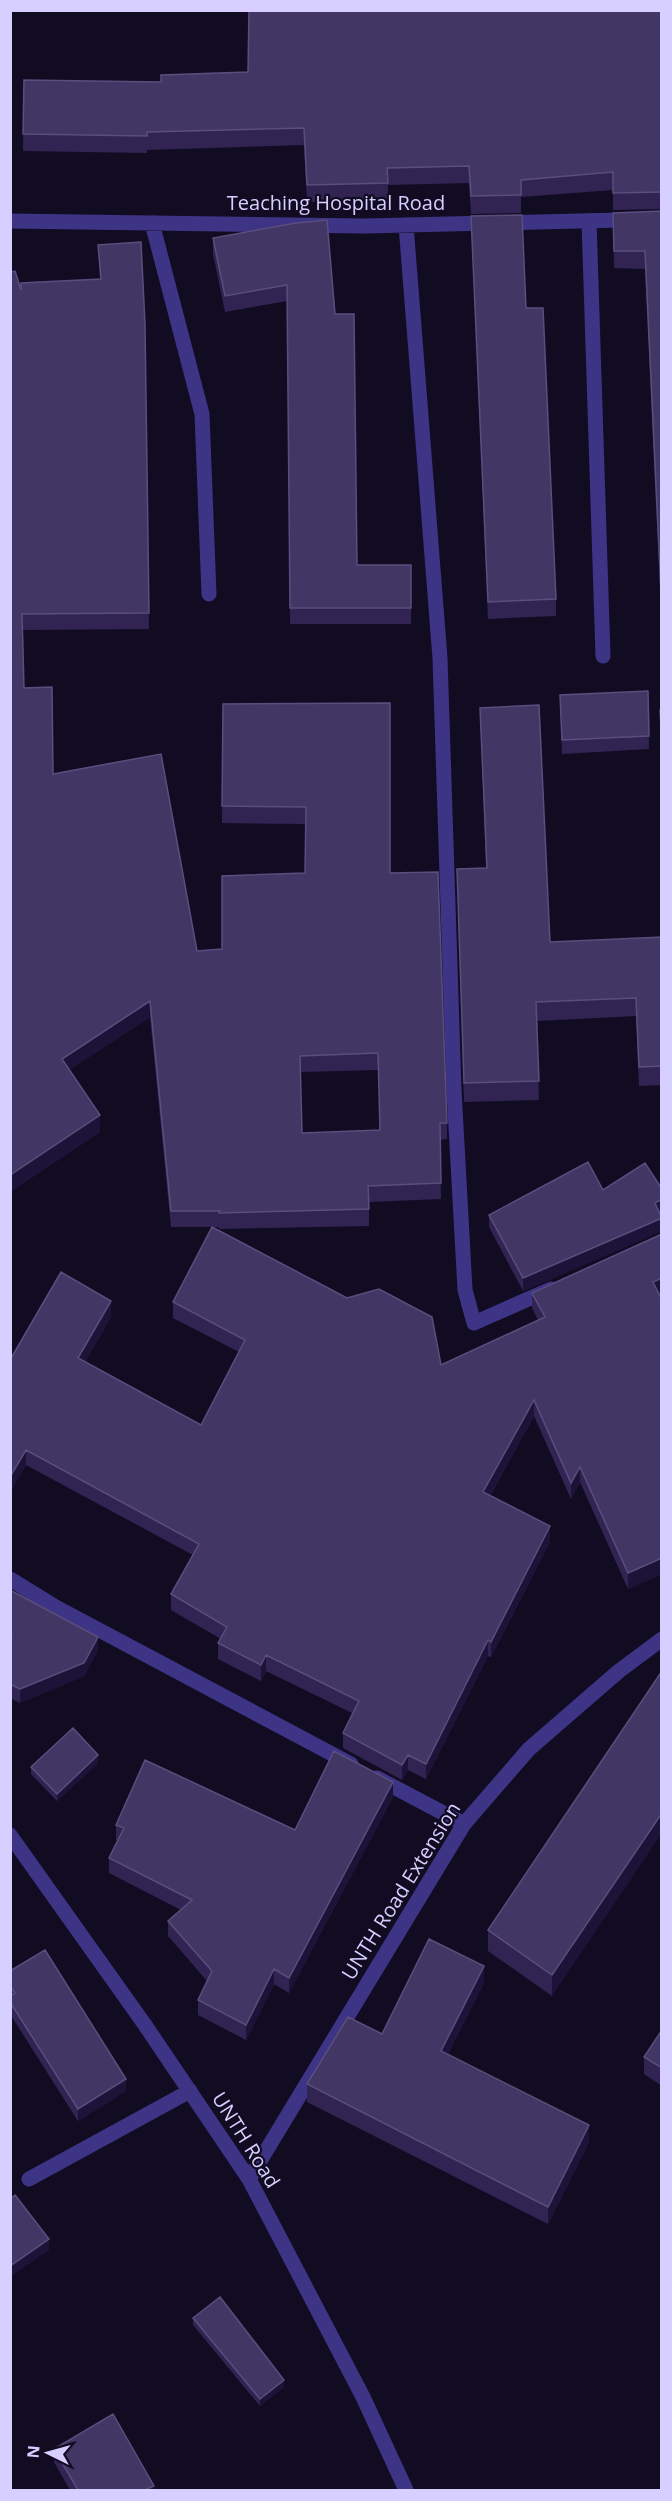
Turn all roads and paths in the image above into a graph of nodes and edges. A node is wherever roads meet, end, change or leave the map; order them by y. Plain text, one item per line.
1 (662, 219) edge
2 (10, 221) edge
3 (589, 221) junction
4 (152, 223) junction
5 (406, 225) junction
6 (209, 594) dead end
7 (603, 656) dead end
8 (568, 1281) edge
9 (10, 1579) edge
10 (662, 1639) edge
11 (464, 1824) junction
12 (10, 1835) edge
13 (190, 2091) junction
14 (29, 2179) dead end
15 (249, 2179) junction
16 (406, 2490) edge

1 - 3 street, Teaching Hospital Road
2 - 4 street, Teaching Hospital Road
3 - 5 street, Teaching Hospital Road
3 - 7 street
4 - 5 street, Teaching Hospital Road
4 - 6 street
5 - 8 street
9 - 11 street
10 - 11 street, UNTH Road Extension
11 - 15 street, UNTH Road Extension
12 - 13 street, UNTH Road
13 - 14 street
13 - 15 street, UNTH Road
15 - 16 street, UNTH Road

